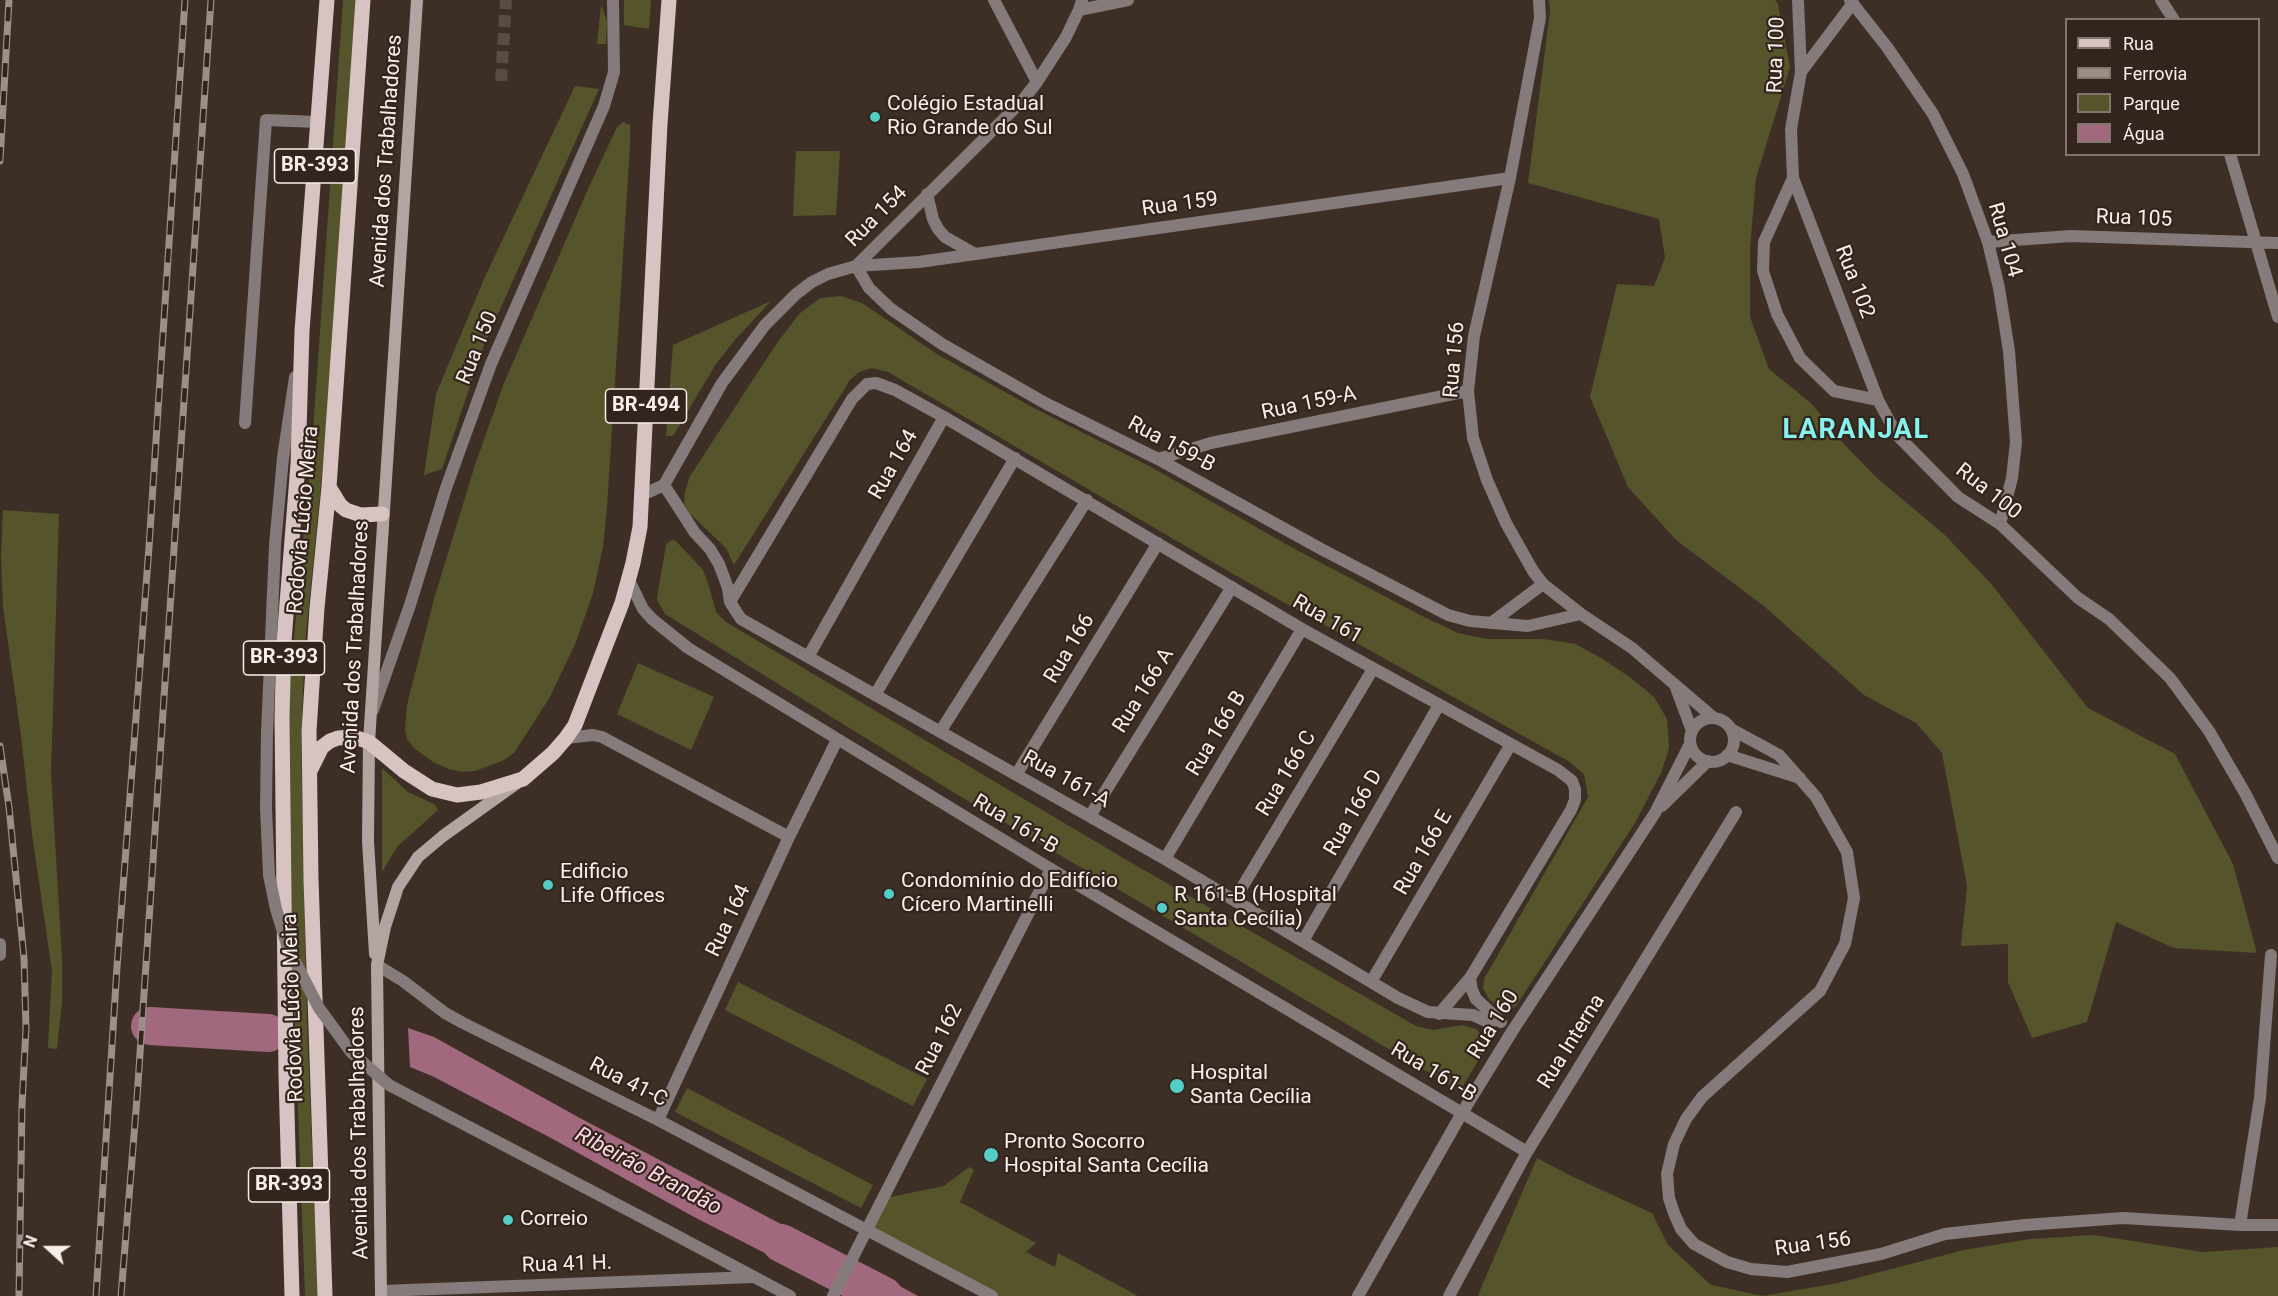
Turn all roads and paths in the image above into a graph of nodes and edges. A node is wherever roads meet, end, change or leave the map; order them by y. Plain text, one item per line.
1 (327, 0) edge
2 (363, 0) edge
3 (417, 0) edge
4 (613, 0) edge
5 (669, 0) edge
6 (994, 0) edge
7 (1128, 0) edge
8 (1539, 0) edge
9 (1798, 0) edge
10 (2161, 0) edge
11 (1852, 2) edge
12 (1081, 5) edge
13 (2173, 18) edge
14 (1801, 72) junction
15 (1037, 82) junction
16 (318, 122) junction
17 (2231, 156) edge
18 (1510, 178) junction
19 (1793, 178) junction
20 (927, 194) junction
21 (1988, 242) junction
22 (2256, 242) junction
23 (2278, 243) edge
24 (975, 254) junction
25 (856, 266) junction
26 (2278, 317) edge
27 (302, 331) junction
28 (1468, 391) junction
29 (1878, 400) junction
30 (944, 417) junction
31 (245, 423) dead end
32 (1015, 458) junction
33 (1158, 459) junction
34 (664, 485) junction
35 (329, 487) junction
36 (642, 495) junction
37 (1087, 500) junction
38 (382, 514) junction
39 (2000, 524) junction
40 (1158, 543) junction
41 (629, 580) junction
42 (1544, 584) junction
43 (1232, 587) junction
44 (730, 602) junction
45 (1581, 615) junction
46 (1491, 623) junction
47 (1302, 629) junction
48 (808, 657) junction
49 (1373, 669) junction
50 (1675, 684) junction
51 (875, 695) junction
52 (1439, 705) junction
53 (371, 714) junction
54 (1714, 718) junction
55 (1731, 729) junction
56 (1692, 731) junction
57 (940, 732) junction
58 (567, 738) junction
59 (837, 740) junction
60 (369, 742) junction
61 (1511, 744) junction
62 (1690, 744) junction
63 (1727, 755) junction
64 (1708, 761) junction
65 (1016, 775) junction
66 (308, 777) junction
67 (1801, 778) junction
68 (523, 779) junction
69 (1736, 812) dead end
70 (1655, 813) junction
71 (1090, 816) junction
72 (789, 837) junction
73 (2278, 858) edge
74 (1165, 859) junction
75 (1051, 869) junction
76 (1235, 899) junction
77 (1303, 941) junction
78 (0, 944) edge
79 (0, 955) edge
80 (2271, 955) dead end
81 (376, 960) junction
82 (1470, 978) junction
83 (1371, 982) junction
84 (1439, 1014) junction
85 (1498, 1020) junction
86 (1513, 1030) junction
87 (1462, 1113) junction
88 (658, 1120) junction
89 (1527, 1152) junction
90 (2278, 1225) edge
91 (2240, 1226) junction
92 (866, 1229) junction
93 (754, 1277) junction
94 (381, 1294) edge
95 (292, 1296) edge
96 (325, 1296) edge
97 (790, 1296) edge
98 (833, 1296) edge
99 (992, 1296) edge
100 (1358, 1296) edge
101 (1449, 1296) edge

1 - 16 main road, Rodovia Lúcio Meira / BR-393
2 - 35 main road, Rodovia Lúcio Meira / BR-393
3 - 38 main road, Avenida dos Trabalhadores
4 - 53 street, Rua 150
5 - 36 main road, BR-494
6 - 15 street
7 - 12 street
8 - 18 street, Rua 156
9 - 14 street, Rua 100
10 - 13 street
11 - 14 street
11 - 21 street, Rua 104
12 - 15 street, Rua 154
14 - 19 street, Rua 100
15 - 20 street, Rua 154
16 - 27 main road, Rodovia Lúcio Meira / BR-393
16 - 31 street
17 - 22 street
18 - 24 street, Rua 159
18 - 28 street, Rua 156
19 - 29 street, Rua 102
19 - 29 street, Rua 100
20 - 24 street
20 - 25 street, Rua 154
21 - 22 street, Rua 105
21 - 39 street, Rua 104
22 - 23 street, Rua 105
22 - 26 street
24 - 25 street, Rua 159
25 - 33 street, Rua 159-B
25 - 34 street, Rua 154
27 - 93 street, bridge
27 - 95 main road, Rodovia Lúcio Meira / BR-393
28 - 33 street, Rua 159-A
28 - 42 street, Rua 156
29 - 39 street, Rua 100
30 - 32 street, Rua 161
30 - 44 street, Rua 161
30 - 48 street, Rua 164
32 - 37 street, Rua 161
32 - 51 street
33 - 46 street, Rua 159-B
34 - 36 street
34 - 44 street, Rua 161-A
35 - 38 main road
35 - 66 main road, Rodovia Lúcio Meira / BR-393
36 - 41 main road, BR-494
37 - 40 street, Rua 161
37 - 57 street
38 - 53 main road, Avenida dos Trabalhadores
39 - 73 street, Rua 100
40 - 43 street, Rua 161
40 - 65 street, Rua 166
41 - 58 main road, BR-494
41 - 59 street, Rua 161-B
42 - 45 street, Rua 156
42 - 46 street
43 - 47 street, Rua 161
43 - 71 street, Rua 166 A
44 - 48 street, Rua 161-A
45 - 46 street, Rua 159-B
45 - 50 street, Rua 156
47 - 49 street, Rua 161
47 - 74 street, Rua 166 B
48 - 51 street, Rua 161-A
49 - 52 street, Rua 161
49 - 76 street, Rua 166 C
50 - 54 street, Rua 156
50 - 56 street
51 - 57 street, Rua 161-A
52 - 61 street, Rua 161
52 - 77 street, Rua 166 D
53 - 60 main road, Avenida dos Trabalhadores
54 - 55 street
54 - 56 street
55 - 63 street
55 - 67 street, Rua 156
56 - 62 street
57 - 65 street, Rua 161-A
58 - 68 main road, BR-494
58 - 72 street
59 - 72 street, Rua 164
59 - 75 street, Rua 161-B
60 - 66 main road
60 - 68 main road
60 - 81 main road, Avenida dos Trabalhadores
61 - 82 street, Rua 161
61 - 83 street, Rua 166 E
62 - 64 street
62 - 70 street, Rua 160
63 - 64 street
63 - 67 street
64 - 70 street, Rua 160
65 - 71 street, Rua 161-A
66 - 96 main road, Rodovia Lúcio Meira / BR-393, bridge
67 - 91 street, Rua 156
68 - 81 main road
69 - 89 street, Rua Interna
70 - 86 street, Rua 160
71 - 74 street, Rua 161-A
72 - 88 street, Rua 164
74 - 76 street, Rua 161-A
75 - 87 street, Rua 161-B
75 - 92 street, Rua 162
76 - 77 street, Rua 161-A
77 - 83 street, Rua 161-A
78 - 79 street
80 - 91 street
81 - 88 street, Rua 41-C
81 - 94 main road, Avenida dos Trabalhadores
82 - 84 street, Rua 161
82 - 85 street
83 - 84 street, Rua 161-A
84 - 85 street, Rua 161-A
85 - 86 street, Rua 161-A
86 - 87 street, Rua 160
87 - 89 street, Rua 161-B
87 - 100 street, Rua 160
88 - 92 street, Rua 41-C
89 - 101 street, Rua Interna
90 - 91 street, Rua 156
92 - 98 street, Rua 162
92 - 99 street, Rua 41-C
93 - 94 street, Rua 41 H.
93 - 97 street

